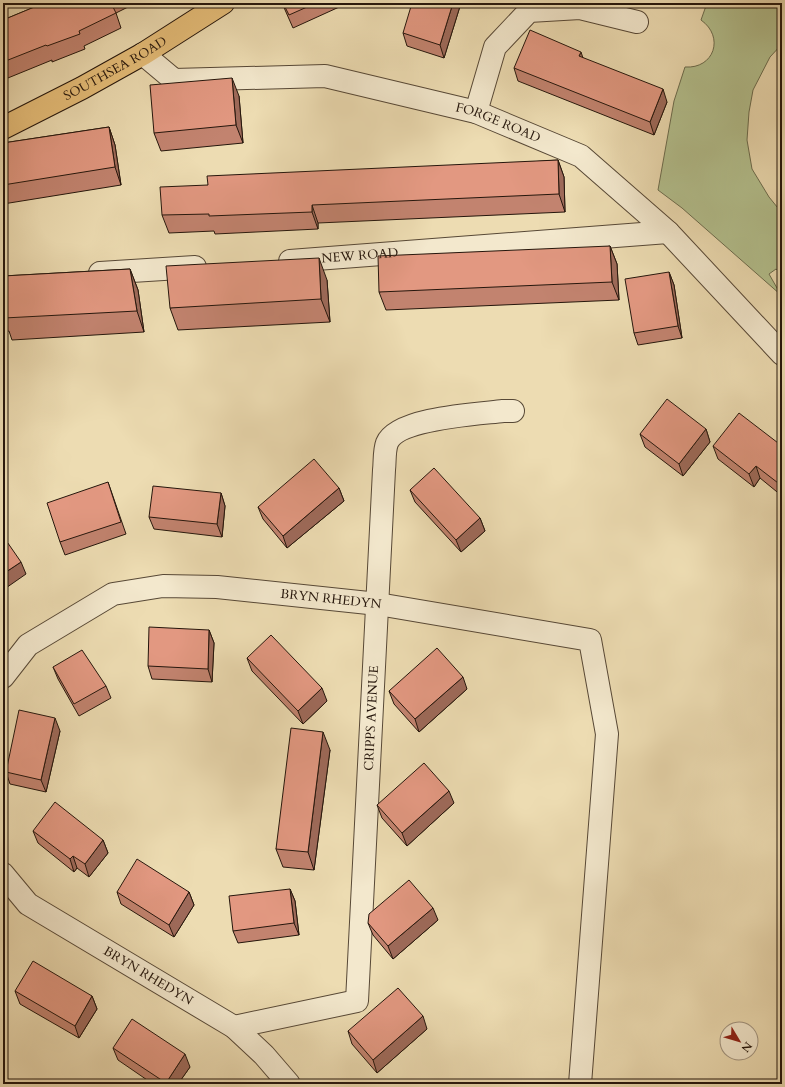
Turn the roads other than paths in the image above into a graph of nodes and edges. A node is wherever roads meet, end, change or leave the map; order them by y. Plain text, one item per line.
1 (223, 3) edge
2 (637, 22) dead end
3 (143, 54) junction
4 (476, 112) junction
5 (3, 128) edge
6 (668, 232) junction
7 (269, 262) edge
8 (214, 266) edge
9 (81, 274) edge
10 (782, 354) edge
11 (513, 411) dead end
12 (378, 604) junction
13 (3, 677) edge
14 (3, 874) edge
15 (234, 1028) junction
16 (289, 1084) edge
17 (580, 1084) edge

1 - 3 main road, SOUTHSEA ROAD
2 - 4 street
3 - 4 street, FORGE ROAD
3 - 5 main road, SOUTHSEA ROAD
4 - 6 street, FORGE ROAD
6 - 7 street, NEW ROAD
6 - 10 street, FORGE ROAD
8 - 9 street
11 - 12 street, CRIPPS AVENUE
12 - 13 street, BRYN RHEDYN
12 - 15 street, CRIPPS AVENUE
12 - 17 street, BRYN RHEDYN
14 - 15 street, BRYN RHEDYN
15 - 16 street, BRYN RHEDYN

